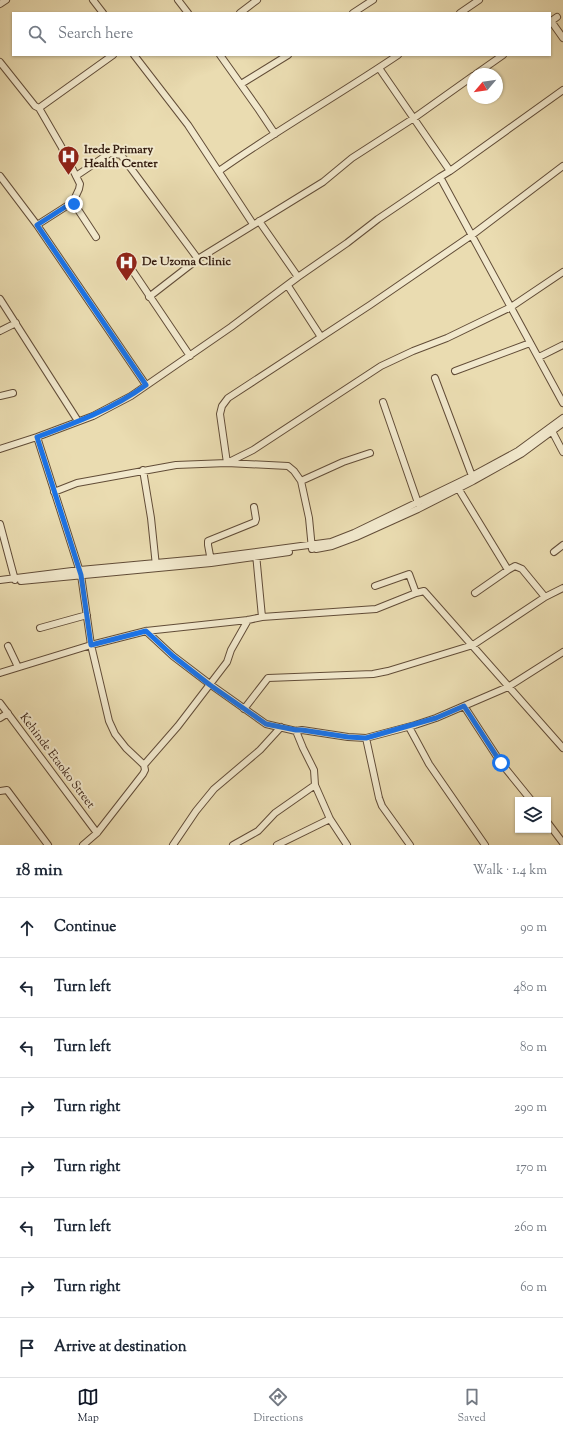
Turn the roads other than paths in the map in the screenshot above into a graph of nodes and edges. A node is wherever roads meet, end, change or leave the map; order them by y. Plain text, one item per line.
1 (6, 0) edge
2 (94, 0) edge
3 (178, 0) edge
4 (257, 0) edge
5 (373, 0) edge
6 (479, 0) edge
7 (0, 4) edge
8 (102, 12) edge
9 (187, 12) edge
10 (241, 12) edge
11 (355, 12) edge
12 (461, 12) edge
13 (557, 17) dead end
14 (551, 21) edge
15 (551, 23) edge
16 (563, 38) edge
17 (112, 56) edge
18 (135, 56) edge
19 (221, 56) edge
20 (286, 56) edge
21 (397, 56) edge
22 (502, 56) edge
23 (0, 62) edge
24 (379, 68) junction
25 (485, 68) edge
26 (467, 80) edge
27 (241, 84) junction
28 (563, 91) edge
29 (39, 108) junction
30 (414, 118) junction
31 (275, 134) junction
32 (563, 166) edge
33 (219, 171) junction
34 (450, 171) junction
35 (0, 176) edge
36 (76, 176) junction
37 (440, 177) junction
38 (73, 202) junction
39 (256, 222) junction
40 (37, 225) junction
41 (472, 235) junction
42 (96, 237) dead end
43 (124, 258) dead end
44 (198, 259) junction
45 (563, 272) edge
46 (298, 277) junction
47 (288, 286) junction
48 (149, 297) junction
49 (0, 299) edge
50 (511, 306) junction
51 (16, 323) junction
52 (0, 331) edge
53 (322, 337) junction
54 (530, 343) junction
55 (563, 345) edge
56 (190, 356) junction
57 (539, 357) junction
58 (455, 371) dead end
59 (435, 378) dead end
60 (146, 385) junction
61 (13, 393) dead end
62 (0, 396) edge
63 (383, 402) dead end
64 (563, 403) edge
65 (563, 418) edge
66 (78, 421) junction
67 (563, 423) edge
68 (552, 431) junction
69 (37, 437) junction
70 (0, 449) edge
71 (563, 452) edge
72 (370, 453) dead end
73 (227, 463) junction
74 (143, 470) junction
75 (472, 476) junction
76 (301, 481) junction
77 (458, 488) junction
78 (54, 492) junction
79 (418, 503) junction
80 (254, 506) dead end
81 (0, 524) edge
82 (563, 545) edge
83 (312, 547) junction
84 (554, 552) dead end
85 (256, 555) junction
86 (210, 560) junction
87 (156, 566) junction
88 (508, 570) junction
89 (81, 573) junction
90 (15, 579) junction
91 (0, 580) edge
92 (0, 584) edge
93 (375, 586) dead end
94 (563, 588) edge
95 (475, 592) dead end
96 (416, 593) junction
97 (545, 597) junction
98 (87, 615) junction
99 (262, 617) junction
100 (248, 620) junction
101 (40, 628) dead end
102 (146, 631) junction
103 (91, 645) junction
104 (472, 645) junction
105 (8, 646) dead end
106 (563, 652) edge
107 (18, 667) junction
108 (0, 673) edge
109 (210, 685) junction
110 (508, 688) junction
111 (0, 703) edge
112 (464, 706) junction
113 (244, 709) junction
114 (8, 713) junction
115 (0, 718) edge
116 (281, 727) junction
117 (409, 727) junction
118 (296, 730) junction
119 (366, 738) junction
120 (563, 748) edge
121 (144, 765) junction
122 (315, 785) junction
123 (0, 791) edge
124 (529, 797) edge
125 (330, 819) junction
126 (551, 827) edge
127 (97, 833) junction
128 (563, 843) edge
129 (48, 845) edge
130 (83, 845) edge
131 (173, 845) edge
132 (233, 845) edge
133 (277, 845) edge
134 (347, 845) edge
135 (410, 845) edge
136 (485, 845) edge

1 - 7 street
2 - 8 street
3 - 9 street
4 - 10 street
5 - 11 street
6 - 12 street
13 - 14 street
15 - 16 street
17 - 29 street
18 - 33 street
19 - 27 street
20 - 27 street
21 - 24 street
22 - 25 street
23 - 29 street
24 - 30 street
24 - 31 street
26 - 30 street
27 - 31 street
28 - 34 street
29 - 36 street
30 - 34 street
30 - 39 street
31 - 33 street
32 - 41 street
33 - 39 street
34 - 37 street
35 - 40 street
36 - 38 street
36 - 44 street
37 - 41 street
37 - 46 street
38 - 40 street
38 - 42 street
39 - 44 street
39 - 46 street
40 - 60 street
41 - 50 street
41 - 53 street
43 - 48 street
44 - 48 street
45 - 50 street
46 - 47 street
47 - 53 street
47 - 56 street
48 - 56 street
49 - 51 street
50 - 54 street
50 - 73 street
51 - 52 street
51 - 66 street
53 - 73 street
54 - 57 street
54 - 58 street
55 - 57 street
56 - 60 street
57 - 64 street
59 - 75 street
60 - 66 street
61 - 62 street
63 - 79 street
65 - 75 street
66 - 69 street
67 - 68 street
68 - 71 street
68 - 77 street
69 - 70 street
69 - 78 street
72 - 76 street
73 - 74 street
73 - 76 street
74 - 78 street
74 - 87 street
75 - 79 street
76 - 83 street
77 - 83 street
77 - 88 street
78 - 89 street
79 - 83 street
80 - 86 street
81 - 90 street
82 - 84 street
83 - 85 street
85 - 86 street
85 - 99 street
86 - 87 street
87 - 89 street
88 - 95 street
88 - 97 street
89 - 90 street
89 - 98 street
90 - 91 street
90 - 92 street
93 - 96 street
94 - 97 street
96 - 99 street
96 - 104 street
97 - 104 street
98 - 101 street
98 - 103 street
99 - 100 street
100 - 102 street
100 - 109 street
102 - 103 street
102 - 109 street
103 - 107 street
103 - 121 street
104 - 110 street
104 - 113 street
105 - 107 street
106 - 110 street
107 - 108 street
109 - 113 street
109 - 121 street
110 - 112 street
110 - 120 street
111 - 114 street, Kehinde Etaoko Street
112 - 117 street
112 - 124 street
113 - 116 street
114 - 115 street
114 - 127 street, Kehinde Etaoko Street
116 - 118 street
116 - 131 street
117 - 119 street
117 - 136 street
118 - 119 street
118 - 122 street
119 - 135 street
121 - 127 street
122 - 125 street
122 - 132 street
123 - 129 street
125 - 133 street
125 - 134 street
126 - 128 street
127 - 130 street

